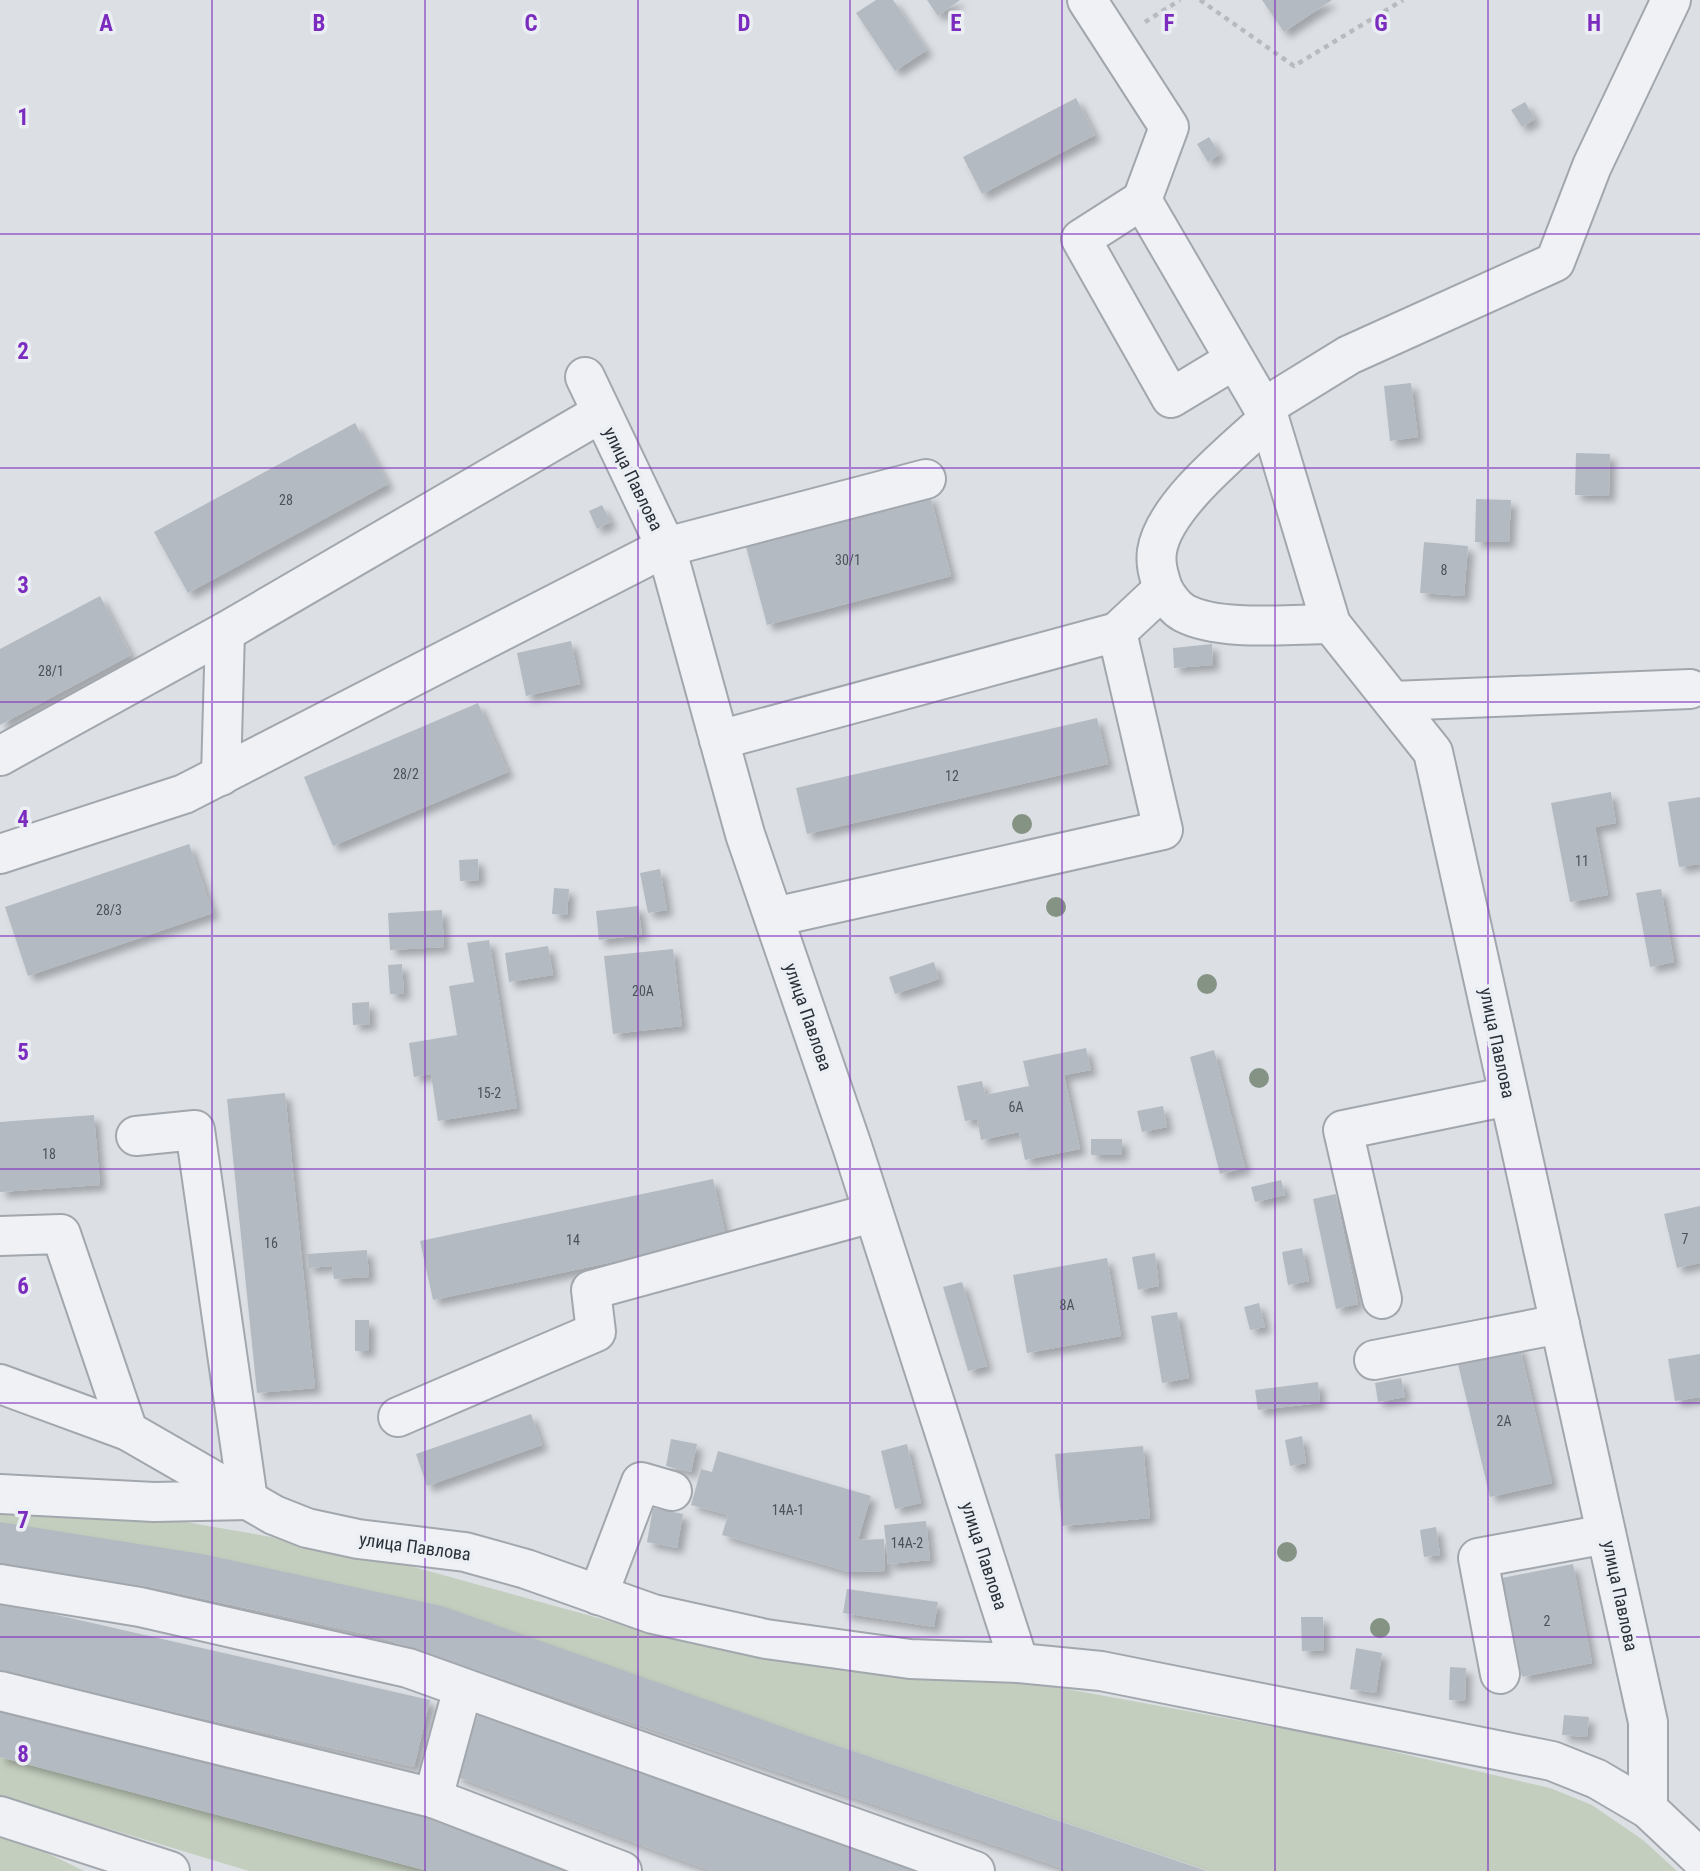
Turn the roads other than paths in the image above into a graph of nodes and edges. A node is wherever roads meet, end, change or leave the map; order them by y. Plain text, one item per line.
1 (1087, 0) edge
2 (1671, 0) edge
3 (1142, 200) junction
4 (1234, 360) junction
5 (585, 377) dead end
6 (601, 413) junction
7 (1266, 413) junction
8 (926, 479) dead end
9 (666, 547) junction
10 (1163, 589) junction
11 (1331, 624) junction
12 (225, 632) junction
13 (1116, 632) junction
14 (1690, 689) dead end
15 (1393, 701) junction
16 (719, 740) junction
17 (0, 757) edge
18 (221, 776) junction
19 (0, 854) edge
20 (774, 917) junction
21 (1509, 1096) junction
22 (136, 1136) dead end
23 (872, 1213) junction
24 (0, 1236) edge
25 (1382, 1299) dead end
26 (1560, 1324) junction
27 (1374, 1360) dead end
28 (0, 1384) edge
29 (398, 1417) dead end
30 (128, 1431) junction
31 (672, 1491) dead end
32 (0, 1494) edge
33 (248, 1500) junction
34 (1606, 1534) junction
35 (0, 1584) edge
36 (598, 1595) junction
37 (1019, 1663) junction
38 (1500, 1674) dead end
39 (463, 1688) junction
40 (0, 1691) edge
41 (433, 1798) junction
42 (1648, 1809) junction
43 (0, 1816) edge
44 (1700, 1858) edge
45 (170, 1871) edge
46 (622, 1871) edge
47 (975, 1871) edge

1 - 3 street
2 - 7 street
3 - 4 street
3 - 4 street
4 - 7 street
5 - 6 street, улица Павлова
6 - 9 street, улица Павлова
6 - 12 street
7 - 10 street
7 - 11 street
8 - 9 street
9 - 16 street, улица Павлова
9 - 18 street
10 - 11 street
10 - 13 street
11 - 15 street
12 - 17 street
12 - 18 street
13 - 16 street
13 - 20 street
14 - 15 street
15 - 21 street, улица Павлова
16 - 20 street, улица Павлова
18 - 19 street
20 - 23 street, улица Павлова
21 - 25 street
21 - 26 street, улица Павлова
22 - 33 street
23 - 29 street
23 - 37 street, улица Павлова
24 - 30 street
26 - 27 street
26 - 34 street, улица Павлова
28 - 30 street, улица Павлова
30 - 33 street, улица Павлова
31 - 36 street
32 - 33 street
33 - 36 street, улица Павлова
34 - 38 street
34 - 42 street, улица Павлова
35 - 39 street
36 - 37 street, улица Павлова
37 - 42 street, улица Павлова
39 - 41 street
39 - 47 street
40 - 41 street
41 - 46 street
42 - 44 street
43 - 45 street

